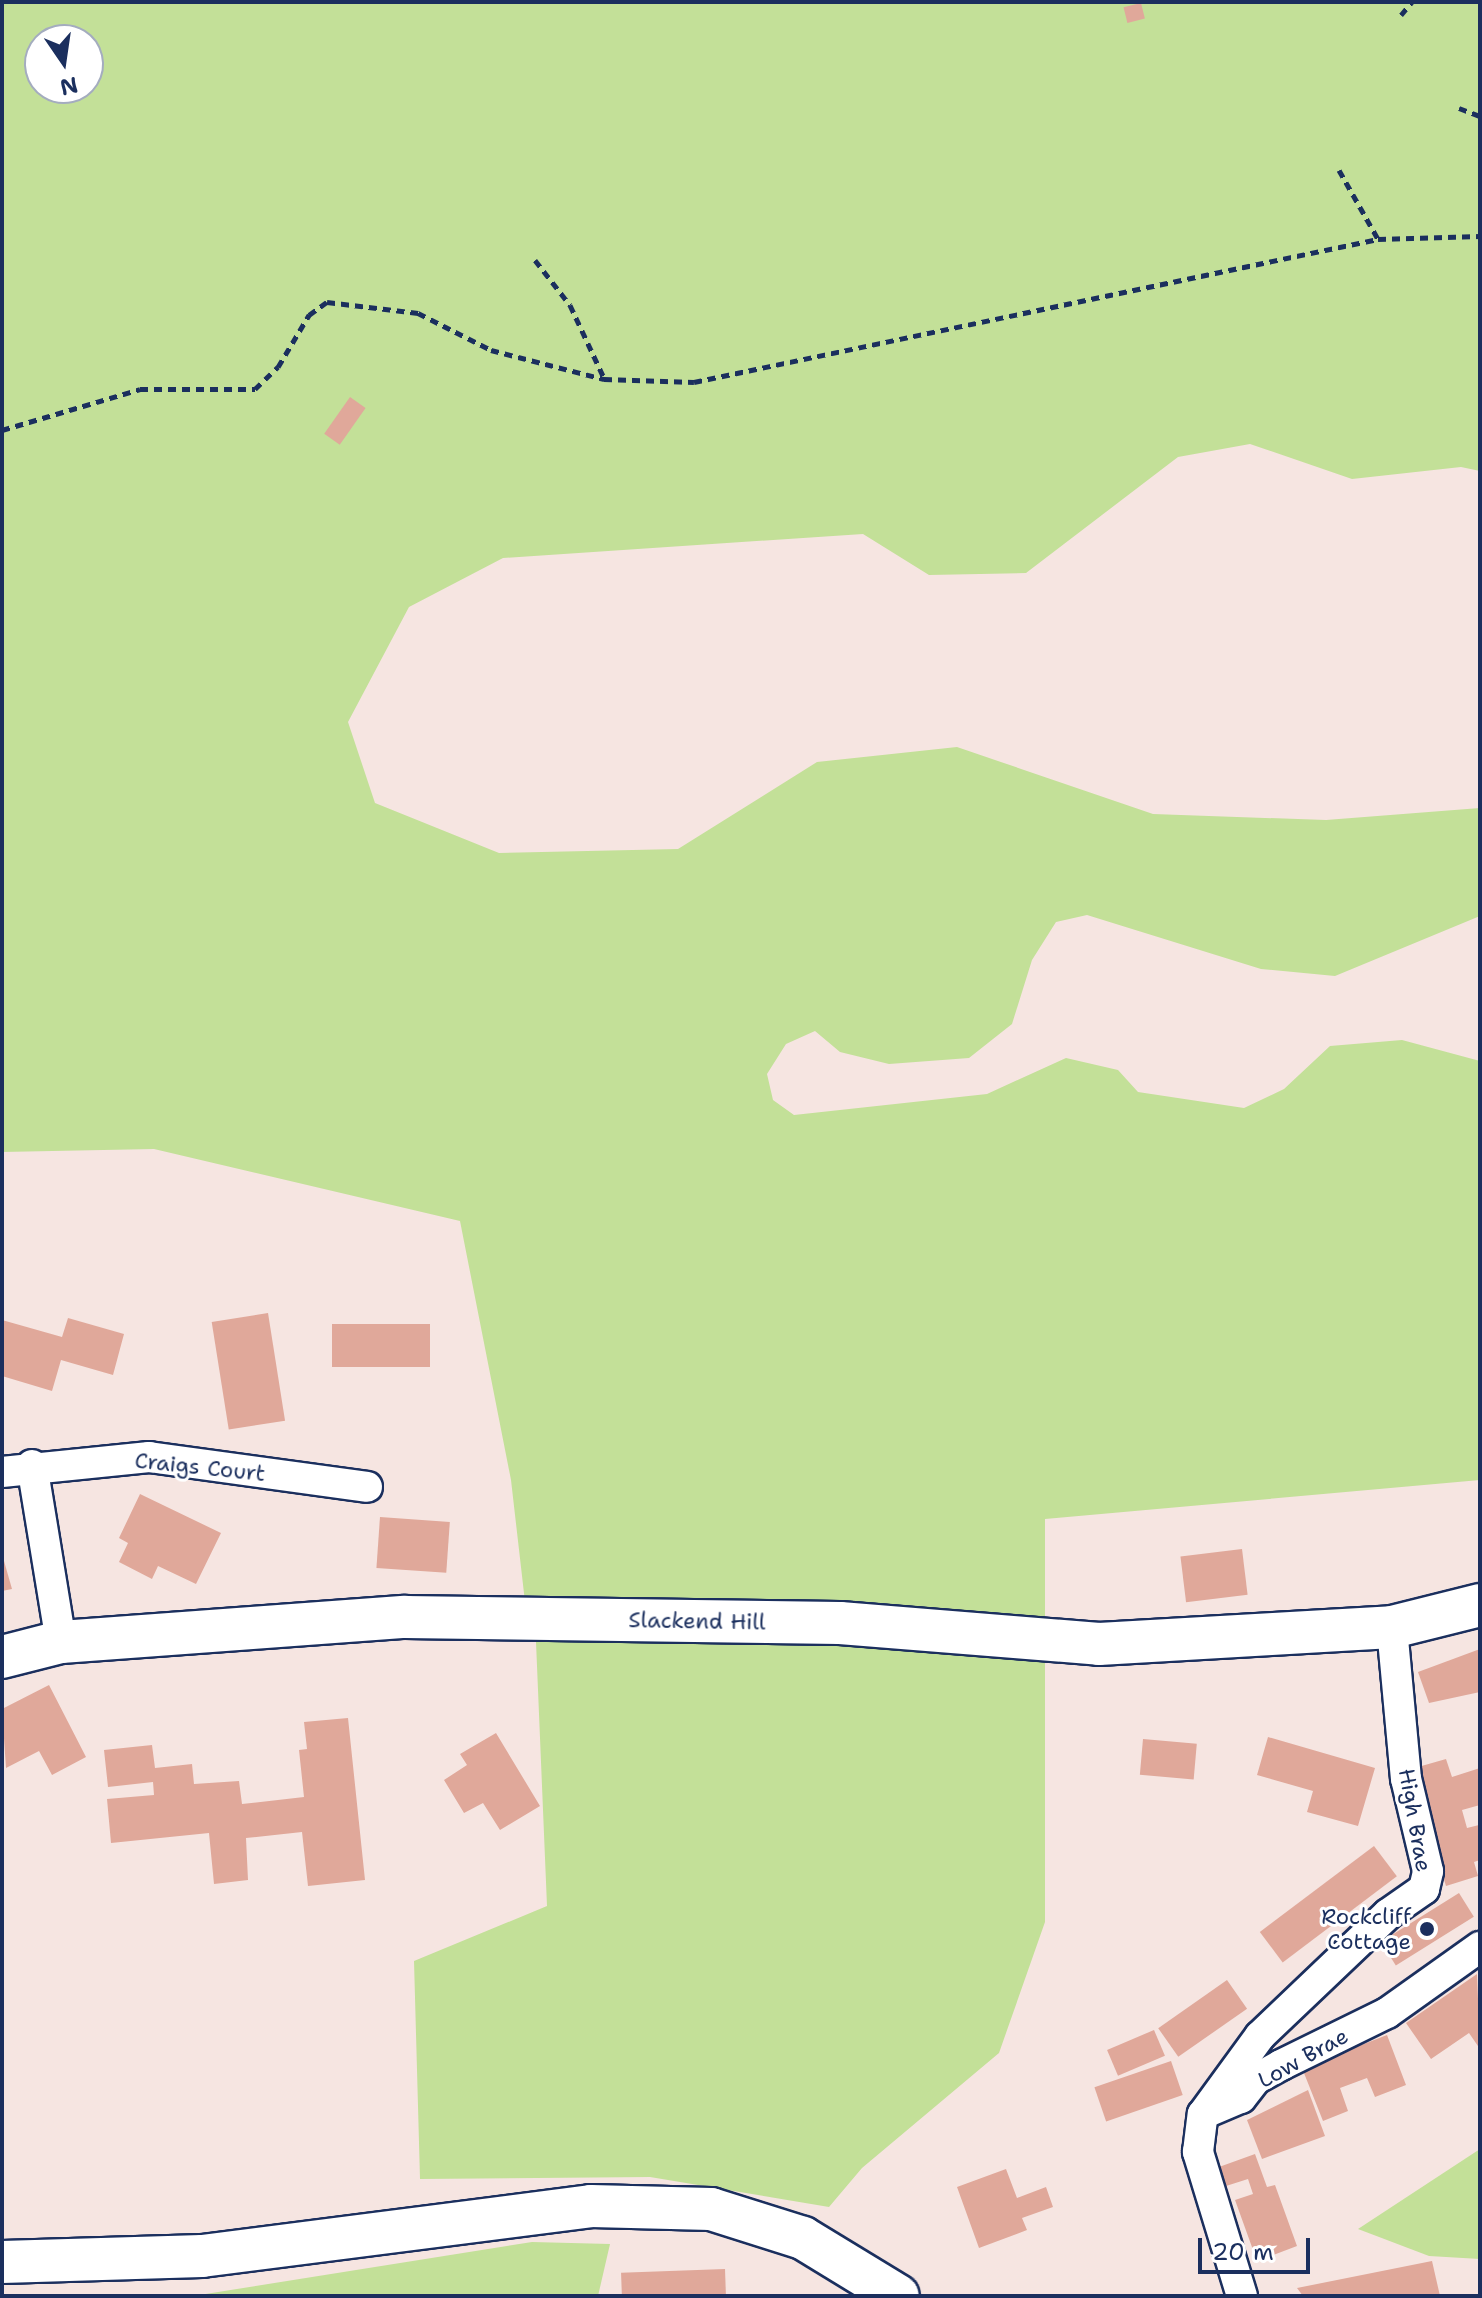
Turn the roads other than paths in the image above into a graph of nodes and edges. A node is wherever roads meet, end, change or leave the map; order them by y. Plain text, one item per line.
1 (32, 1465) junction
2 (2, 1472) edge
3 (367, 1487) dead end
4 (1480, 1605) edge
5 (1392, 1627) junction
6 (61, 1642) junction
7 (2, 1657) edge
8 (1480, 1947) edge
9 (1203, 2114) junction
10 (2, 2262) edge
11 (898, 2296) edge
12 (1242, 2296) edge

1 - 2 street, Craigs Court
1 - 3 street, Craigs Court
1 - 6 street
4 - 5 main road, Slackend Hill
5 - 6 main road, Slackend Hill
5 - 9 street, High Brae
6 - 7 main road, Slackend Hill
8 - 9 street, Low Brae
9 - 12 street
10 - 11 main road

